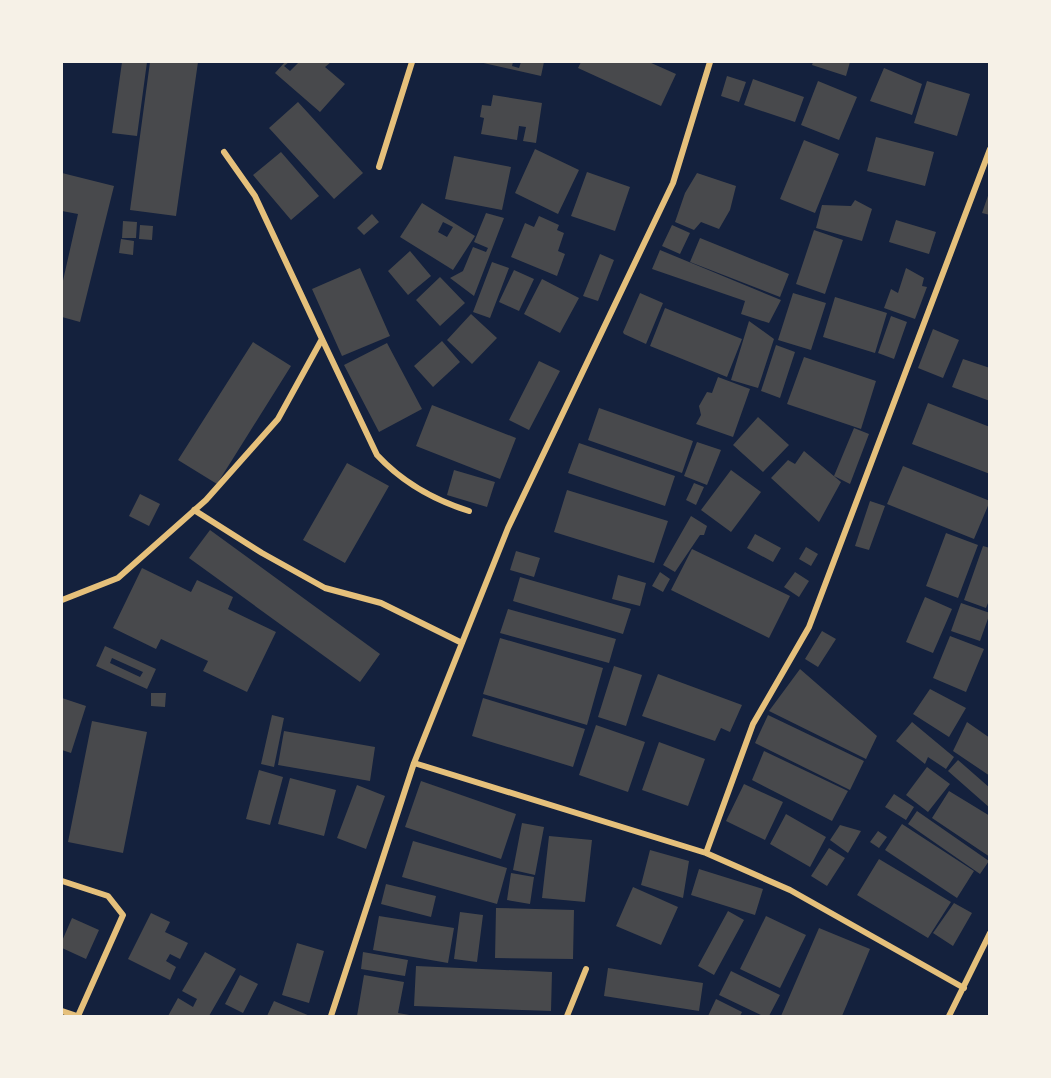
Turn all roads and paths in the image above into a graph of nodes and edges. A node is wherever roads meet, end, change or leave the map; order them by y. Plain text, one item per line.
1 (412, 62) edge
2 (710, 62) edge
3 (990, 149) edge
4 (224, 152) dead end
5 (379, 167) dead end
6 (322, 339) junction
7 (194, 510) junction
8 (469, 511) dead end
9 (62, 600) edge
10 (462, 643) junction
11 (414, 763) junction
12 (706, 854) junction
13 (62, 881) edge
14 (990, 933) edge
15 (586, 969) dead end
16 (964, 988) junction
17 (62, 1011) edge
18 (77, 1017) edge
19 (331, 1017) edge
20 (567, 1017) edge
21 (949, 1017) edge

1 - 5 street
2 - 10 street
3 - 12 street
4 - 6 street
6 - 7 street
6 - 8 street
7 - 9 street
7 - 10 street
10 - 11 street
11 - 12 street
11 - 19 street
12 - 16 street
13 - 18 street
14 - 16 street
15 - 20 street
16 - 21 street
17 - 18 street

